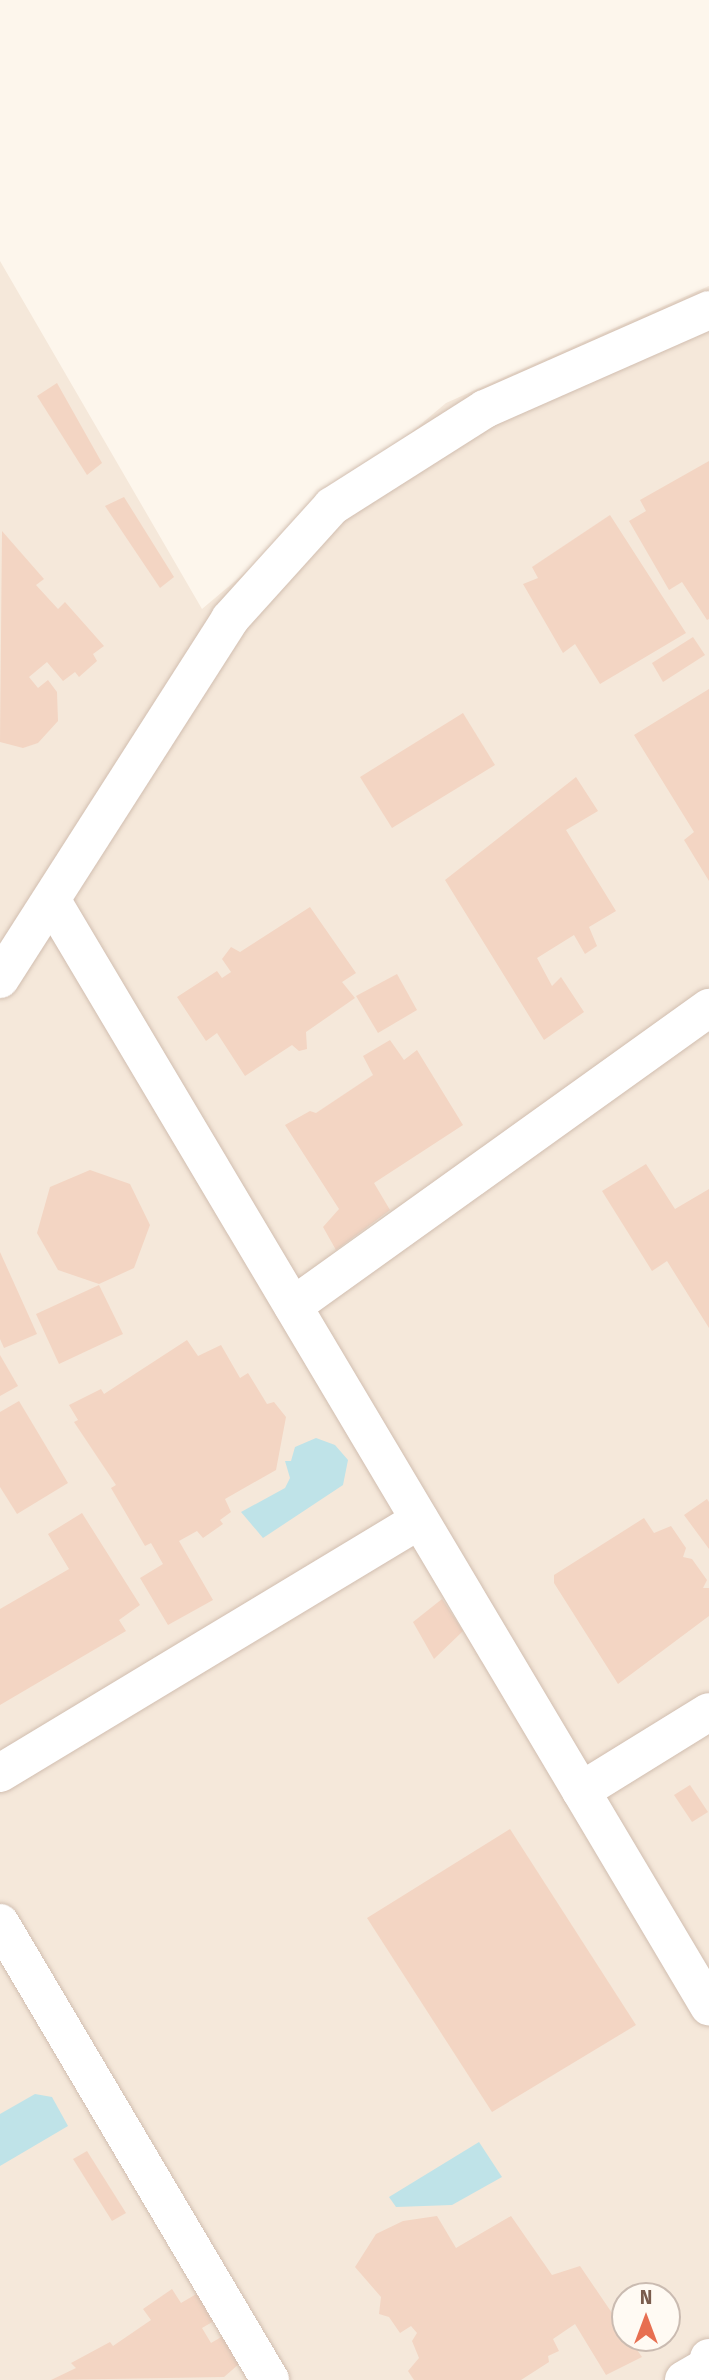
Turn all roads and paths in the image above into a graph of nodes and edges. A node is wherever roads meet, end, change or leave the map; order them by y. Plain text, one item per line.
1 (709, 310) edge
2 (52, 901) junction
3 (0, 979) edge
4 (709, 1009) edge
5 (293, 1306) junction
6 (420, 1520) junction
7 (709, 1712) edge
8 (0, 1773) edge
9 (581, 1791) junction
10 (0, 1923) edge
11 (709, 2006) edge
12 (270, 2380) edge

1 - 2 street
2 - 3 street
2 - 5 street
4 - 5 street
5 - 6 street
6 - 8 street
6 - 9 street
7 - 9 street
9 - 11 street
10 - 12 street

